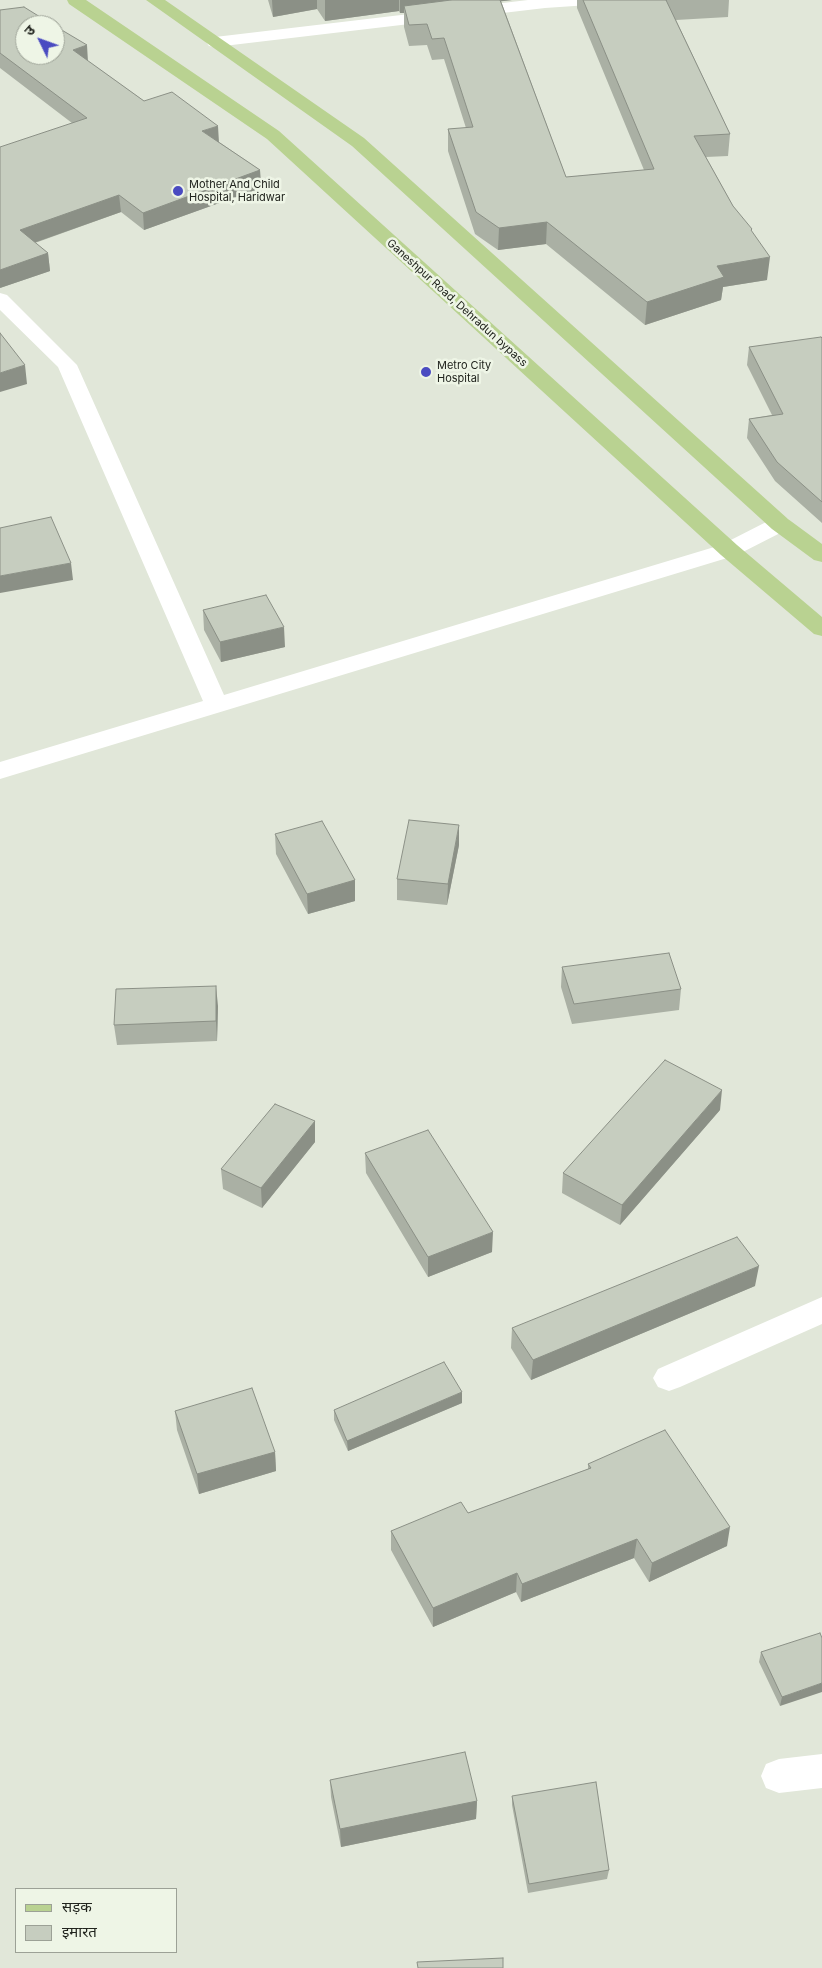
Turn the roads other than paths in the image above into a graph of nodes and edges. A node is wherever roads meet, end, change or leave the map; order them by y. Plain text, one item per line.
1 (75, 0) edge
2 (154, 0) edge
3 (589, 0) edge
4 (544, 1) edge
5 (215, 42) junction
6 (0, 298) edge
7 (780, 524) junction
8 (729, 550) junction
9 (822, 555) edge
10 (822, 629) edge
11 (216, 706) junction
12 (0, 771) edge
13 (822, 1310) edge
14 (669, 1378) dead end
15 (822, 1771) edge
16 (779, 1776) dead end

1 - 8 main road, Ganeshpur Road, Dehradun bypass
2 - 5 main road
3 - 4 street
4 - 5 street
5 - 7 main road
6 - 11 street
7 - 8 street
7 - 9 main road
8 - 10 main road, Ganeshpur Road, Dehradun bypass
8 - 11 street
11 - 12 street
13 - 14 street
15 - 16 street

